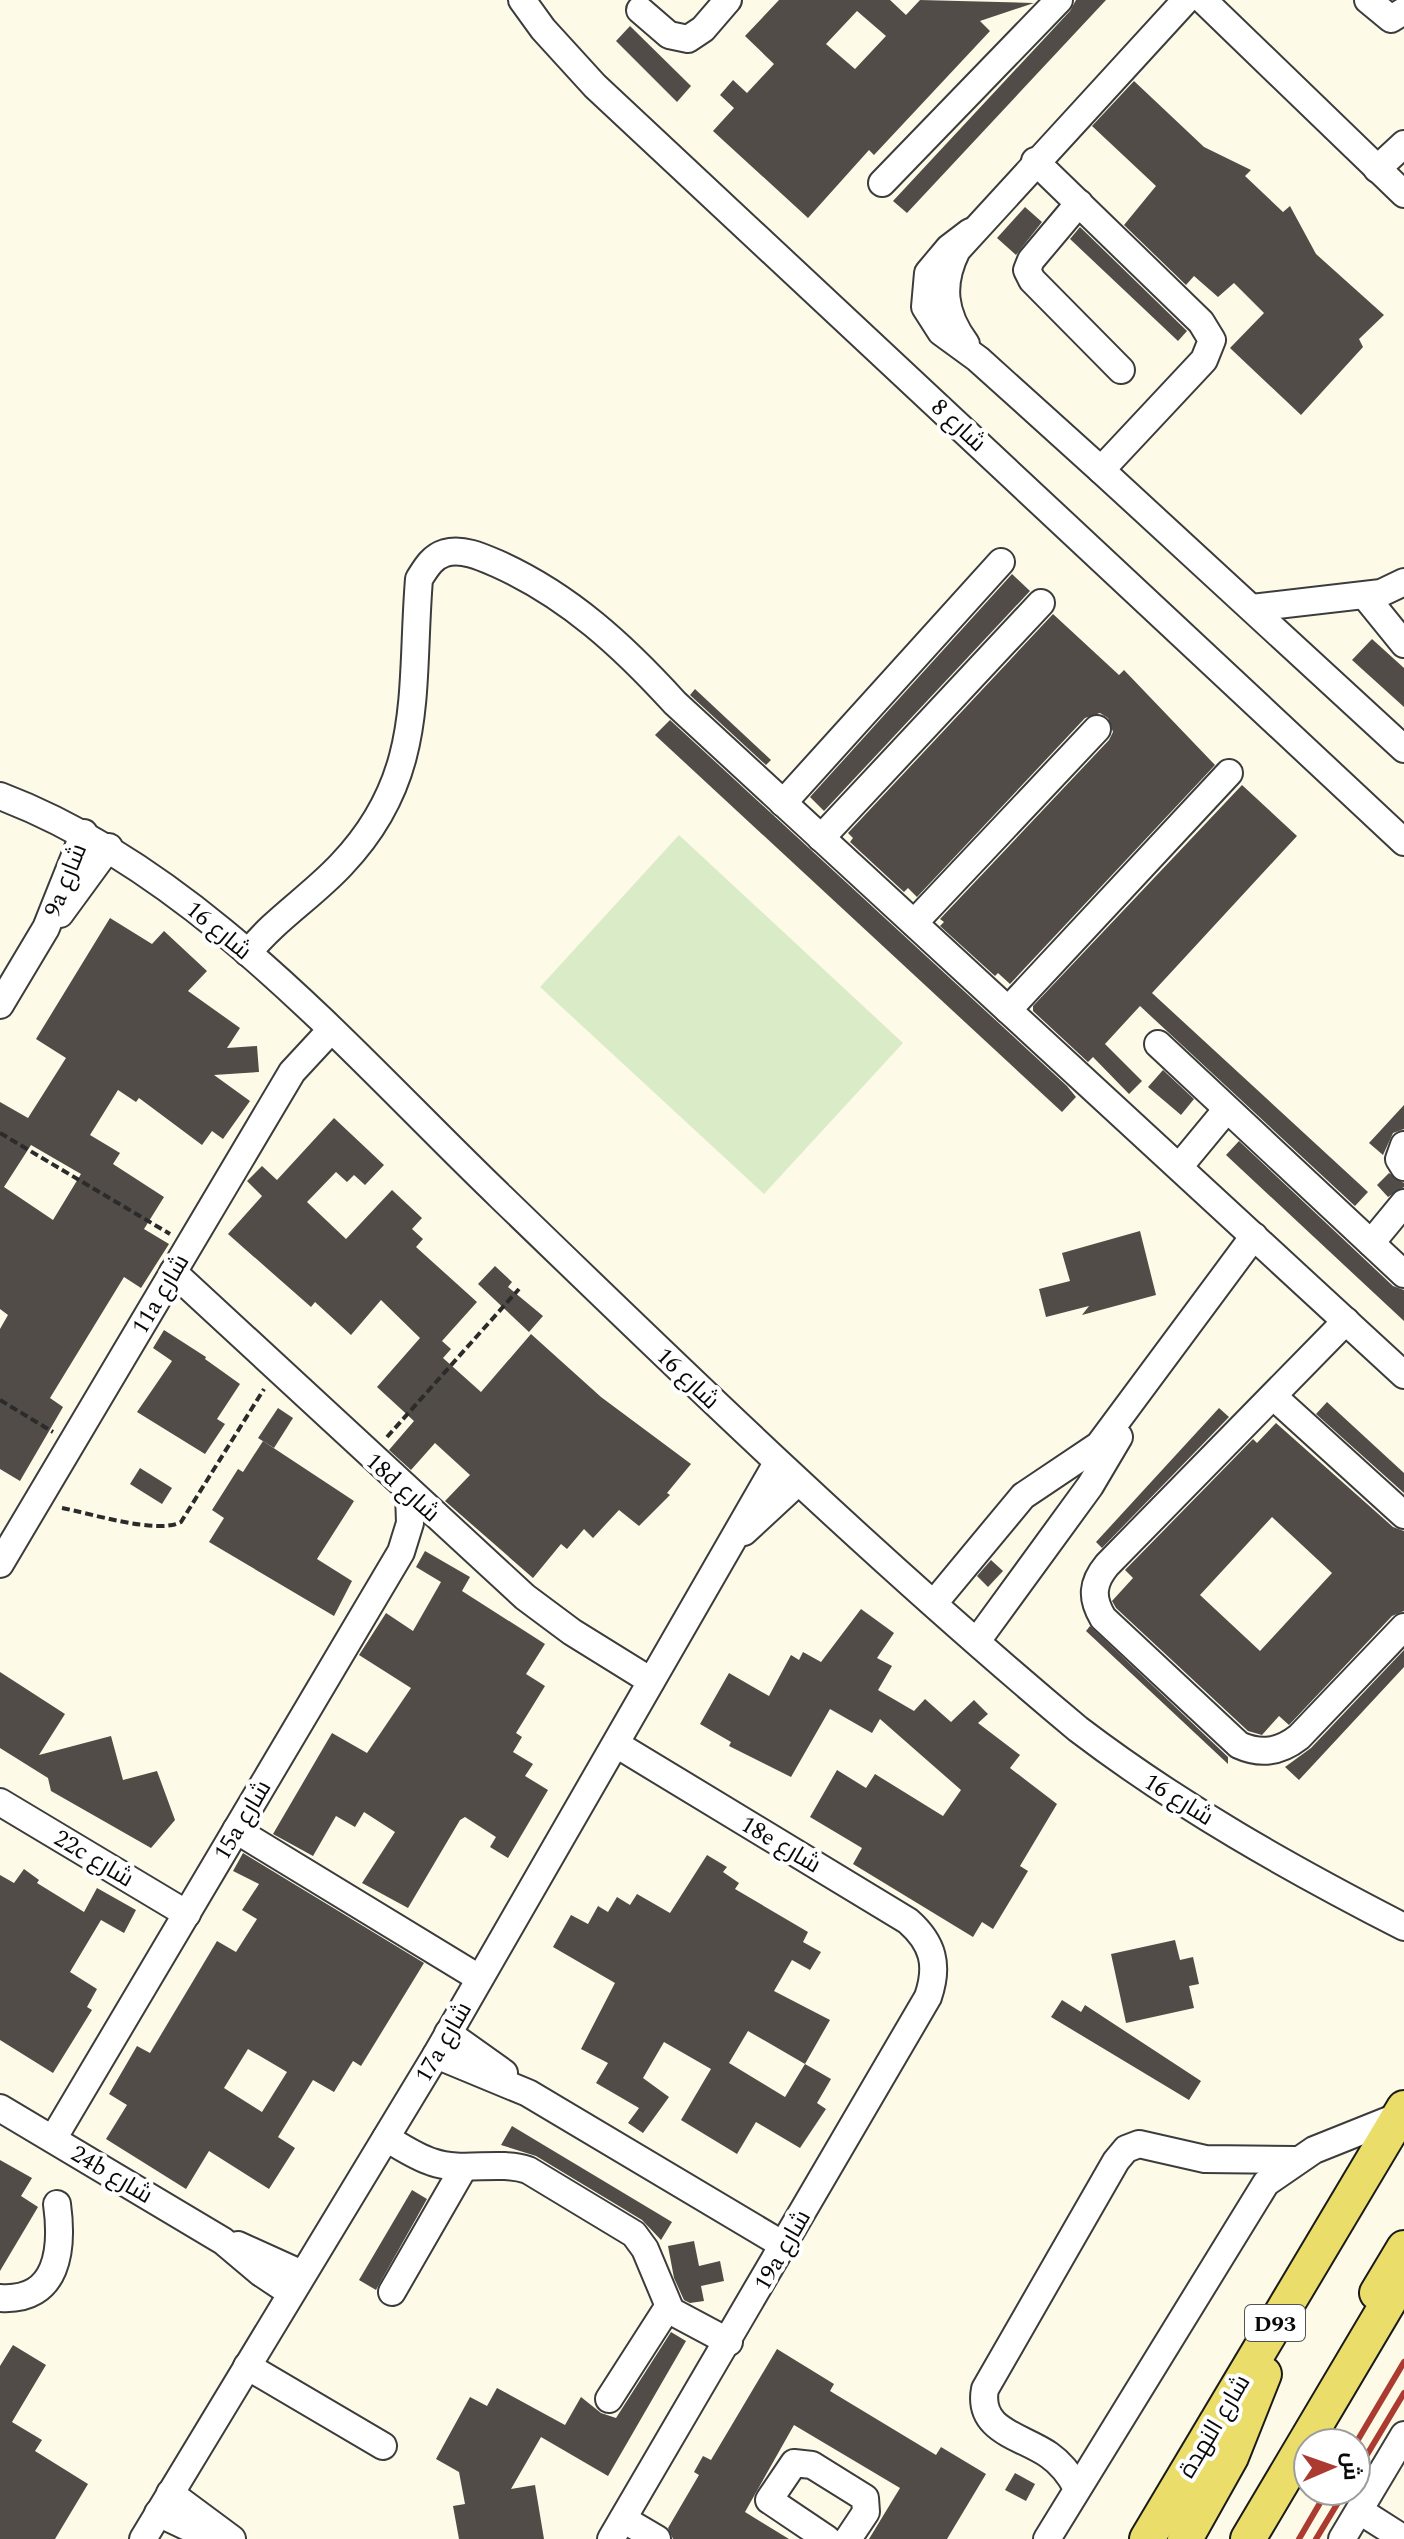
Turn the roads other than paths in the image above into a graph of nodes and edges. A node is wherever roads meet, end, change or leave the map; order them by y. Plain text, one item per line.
1 (522, 0) edge
2 (728, 0) edge
3 (1186, 0) edge
4 (1203, 0) edge
5 (1368, 0) edge
6 (1050, 3) edge
7 (640, 10) dead end
8 (1404, 11) edge
9 (1404, 144) edge
10 (1035, 161) junction
11 (1377, 169) junction
12 (882, 183) dead end
13 (1404, 194) edge
14 (1079, 203) junction
15 (1121, 370) dead end
16 (1101, 470) junction
17 (1001, 562) dead end
18 (1404, 582) edge
19 (1365, 596) junction
20 (1041, 603) dead end
21 (1252, 608) junction
22 (1404, 644) edge
23 (1097, 729) dead end
24 (1404, 749) edge
25 (1229, 773) dead end
26 (0, 796) edge
27 (783, 803) junction
28 (84, 833) junction
29 (821, 838) junction
30 (1404, 842) edge
31 (109, 847) junction
32 (914, 923) junction
33 (46, 928) junction
34 (248, 953) junction
35 (0, 1005) edge
36 (1008, 1010) junction
37 (330, 1031) junction
38 (1158, 1044) dead end
39 (1227, 1109) junction
40 (1404, 1145) edge
41 (1179, 1167) junction
42 (1404, 1167) edge
43 (1404, 1203) edge
44 (1254, 1236) junction
45 (1371, 1243) junction
46 (173, 1272) junction
47 (1404, 1274) edge
48 (1346, 1321) junction
49 (1404, 1375) edge
50 (1145, 1387) junction
51 (1273, 1396) junction
52 (777, 1463) junction
53 (798, 1482) junction
54 (409, 1493) junction
55 (1404, 1515) edge
56 (734, 1539) junction
57 (0, 1564) edge
58 (935, 1602) junction
59 (1404, 1627) edge
60 (977, 1641) junction
61 (651, 1681) junction
62 (616, 1744) junction
63 (0, 1802) edge
64 (236, 1830) junction
65 (187, 1914) junction
66 (1404, 1927) edge
67 (933, 1955) joint
68 (479, 1978) junction
69 (442, 2044) junction
70 (0, 2108) edge
71 (1401, 2112) edge
72 (386, 2138) junction
73 (53, 2139) junction
74 (1295, 2160) junction
75 (464, 2167) junction
76 (57, 2204) dead end
77 (785, 2246) junction
78 (1404, 2248) edge
79 (1404, 2276) edge
80 (297, 2284) junction
81 (392, 2292) dead end
82 (0, 2298) edge
83 (1286, 2305) junction
84 (668, 2307) junction
85 (729, 2342) junction
86 (247, 2366) junction
87 (609, 2399) dead end
88 (1307, 2427) edge
89 (1313, 2427) edge
90 (1404, 2435) edge
91 (383, 2446) dead end
92 (1292, 2463) edge
93 (1077, 2488) junction
94 (164, 2503) junction
95 (1360, 2511) junction
96 (617, 2529) edge
97 (143, 2539) edge
98 (213, 2539) edge
99 (232, 2539) edge
100 (657, 2539) edge
101 (827, 2539) edge
102 (848, 2539) edge
103 (1047, 2539) edge
104 (1147, 2539) edge
105 (1185, 2539) edge
106 (1248, 2539) edge
107 (1342, 2539) edge
108 (1404, 2539) edge

1 - 30 street, شارع 8
2 - 7 street
3 - 10 street
4 - 11 street
5 - 8 street
6 - 12 street
9 - 11 street
10 - 14 street
10 - 16 street
11 - 13 street
14 - 15 street
14 - 16 street
16 - 21 street
17 - 27 street
18 - 19 street
19 - 21 street
19 - 22 street
20 - 29 street
21 - 24 street
23 - 32 street
25 - 36 street
26 - 28 street, شارع 16
27 - 29 street
27 - 34 street
28 - 31 street, شارع 16
28 - 33 street, 9a شارع
29 - 32 street
31 - 33 street, 9a شارع
31 - 34 street, شارع 16
32 - 36 street
33 - 35 street, 9a شارع
34 - 37 street, شارع 16
36 - 41 street
37 - 46 street, 11a شارع
37 - 52 street, شارع 16
38 - 39 street
39 - 41 street
39 - 45 street
40 - 42 street
41 - 44 street
43 - 45 street
44 - 48 street
44 - 50 street
45 - 47 street
46 - 54 street, 18d شارع
46 - 57 street, 11a شارع
48 - 49 street
48 - 51 street
50 - 58 street
50 - 60 street
51 - 55 street
51 - 59 street
52 - 53 street, شارع 16
52 - 56 street, 17a شارع
53 - 56 street, 17a شارع
53 - 58 street, شارع 16
54 - 61 street, 18d شارع
54 - 64 street, 15a شارع
56 - 61 street, 17a شارع
58 - 60 street, شارع 16
60 - 66 street, شارع 16
61 - 62 street, 17a شارع
62 - 67 street, 18e شارع
62 - 68 street, 17a شارع
63 - 65 street, 22c شارع
64 - 65 street, 15a شارع
64 - 68 street
65 - 73 street, 15a شارع
67 - 77 street, 19a شارع
68 - 69 street, 17a شارع
69 - 72 street, 17a شارع
69 - 77 street
70 - 73 street, 24b شارع
71 - 74 street
71 - 83 main road, شارع النهدة / D93
72 - 75 street
72 - 80 street, 17a شارع
73 - 80 street, 24b شارع
74 - 93 street
74 - 93 street
75 - 81 street
75 - 84 street
76 - 82 street
77 - 85 street, 19a شارع
78 - 88 main road
79 - 89 main road
80 - 86 street, 17a شارع
83 - 104 main road, شارع النهدة / D93
83 - 105 main road
84 - 85 street
84 - 87 street
85 - 96 street, 19a شارع
86 - 91 street
86 - 94 street, 17a شارع
90 - 95 street
92 - 106 main road
93 - 103 street
94 - 97 street, 17a شارع
94 - 98 street
94 - 99 street
95 - 107 street
95 - 108 street
96 - 100 street
101 - 102 street

